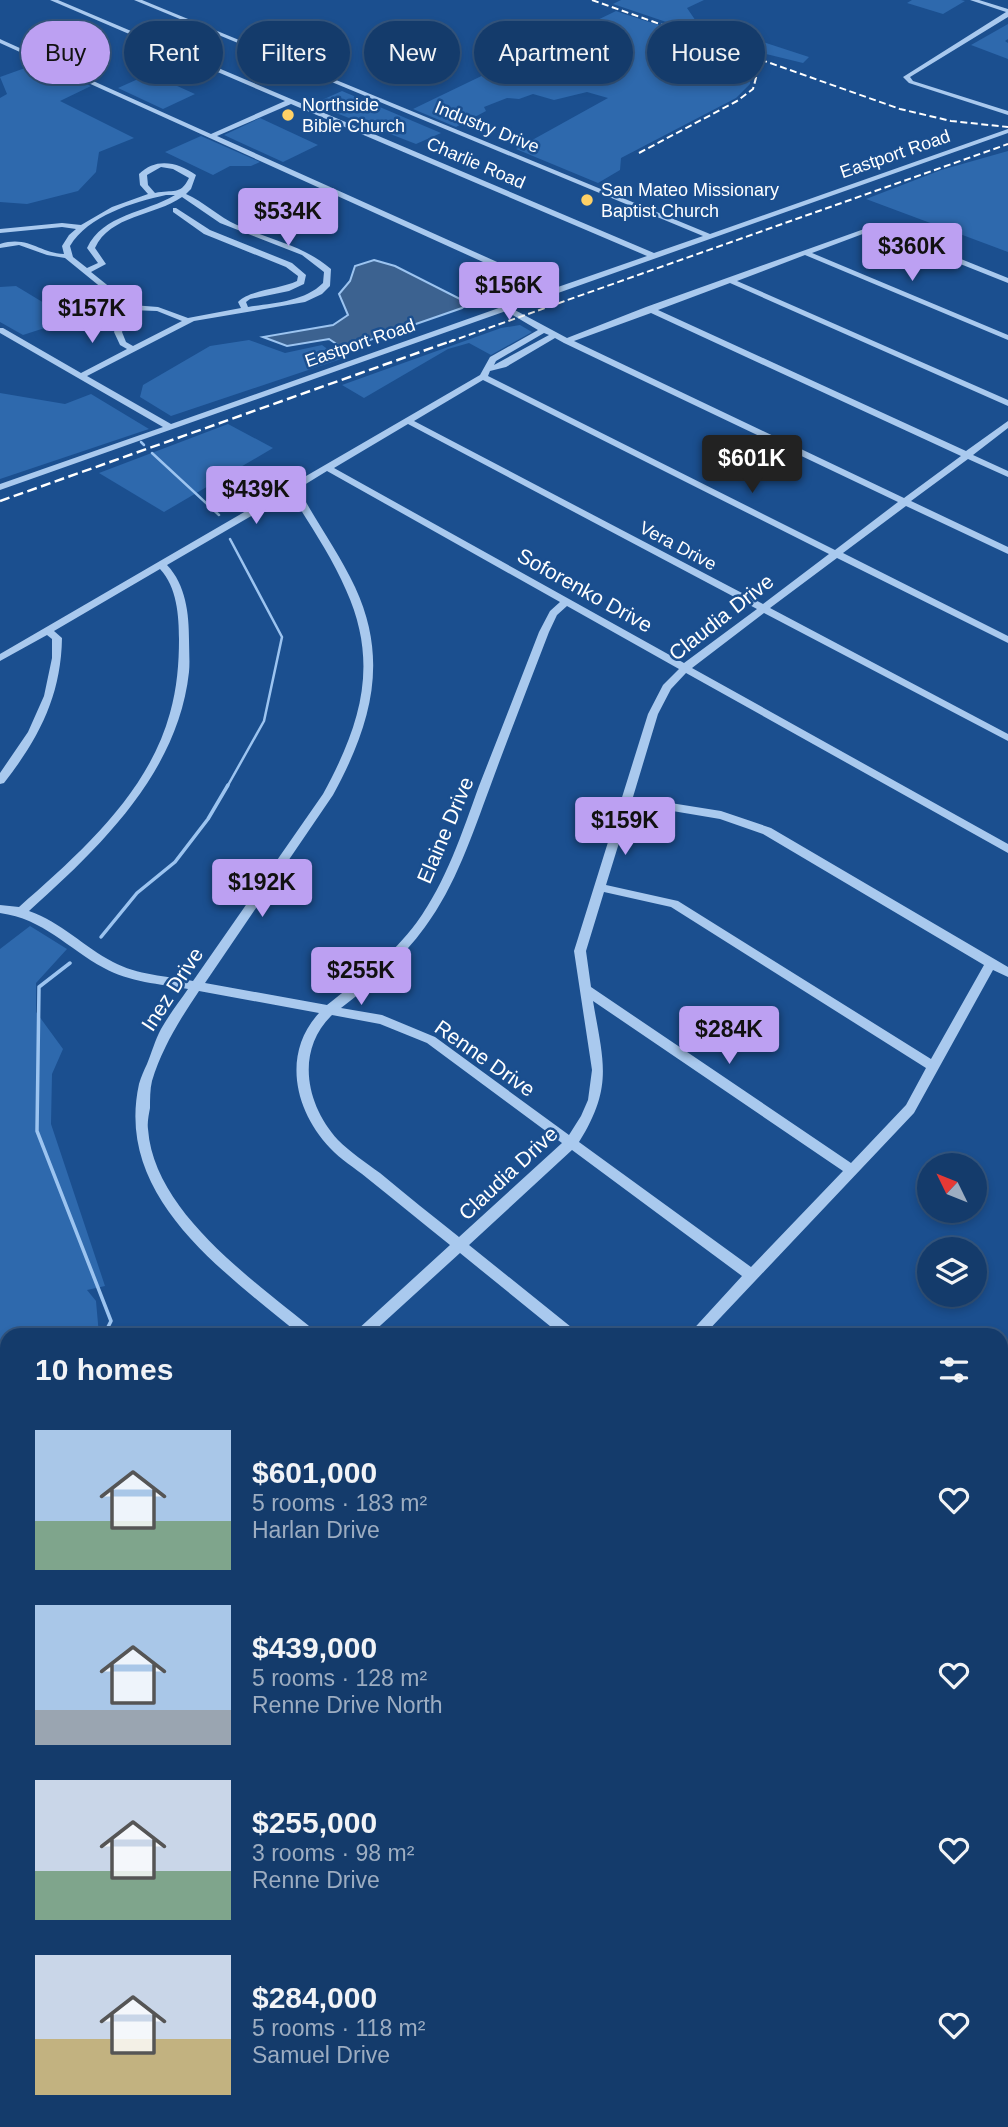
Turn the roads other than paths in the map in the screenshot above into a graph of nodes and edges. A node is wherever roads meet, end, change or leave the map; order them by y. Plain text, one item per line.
1 (53, 0) edge
2 (137, 0) edge
3 (973, 0) edge
4 (1008, 12) edge
5 (0, 41) edge
6 (291, 101) junction
7 (1008, 113) edge
8 (1008, 131) edge
9 (212, 136) junction
10 (153, 156) dead end
11 (157, 166) junction
12 (180, 194) junction
13 (153, 195) junction
14 (176, 210) dead end
15 (226, 223) junction
16 (81, 227) junction
17 (0, 231) edge
18 (208, 232) junction
19 (101, 233) junction
20 (709, 236) junction
21 (276, 242) junction
22 (0, 246) edge
23 (260, 252) junction
24 (804, 253) junction
25 (68, 256) junction
26 (653, 256) junction
27 (85, 272) junction
28 (729, 280) junction
29 (1008, 281) edge
30 (554, 291) junction
31 (128, 307) junction
32 (506, 308) junction
33 (245, 309) junction
34 (649, 309) junction
35 (187, 320) junction
36 (0, 330) edge
37 (544, 330) junction
38 (555, 335) junction
39 (1008, 338) edge
40 (568, 341) junction
41 (127, 350) junction
42 (72, 371) junction
43 (486, 373) junction
44 (81, 376) junction
45 (1008, 403) edge
46 (408, 421) junction
47 (1008, 424) edge
48 (170, 427) junction
49 (967, 455) junction
50 (326, 467) junction
51 (1008, 474) edge
52 (0, 487) edge
53 (289, 489) junction
54 (905, 502) junction
55 (1008, 551) edge
56 (836, 554) junction
57 (160, 564) junction
58 (566, 601) junction
59 (764, 609) junction
60 (47, 630) junction
61 (1008, 640) edge
62 (0, 658) edge
63 (685, 668) junction
64 (1008, 738) edge
65 (0, 780) edge
66 (626, 800) junction
67 (1008, 849) edge
68 (599, 887) junction
69 (0, 909) edge
70 (22, 911) junction
71 (991, 963) junction
72 (1008, 973) edge
73 (195, 987) junction
74 (585, 989) junction
75 (327, 1011) junction
76 (934, 1067) junction
77 (570, 1143) junction
78 (853, 1171) junction
79 (458, 1245) junction
80 (752, 1276) junction
81 (302, 1328) edge
82 (368, 1328) edge
83 (562, 1328) edge
84 (702, 1328) edge

1 - 6 street, Charlie Road
2 - 20 street, Industry Drive
3 - 4 street
4 - 7 street
5 - 9 street
6 - 9 street
6 - 26 street, Charlie Road
8 - 20 street, Eastport Road
9 - 30 street
10 - 11 street
11 - 12 street
11 - 13 street
12 - 13 street
12 - 15 street
12 - 19 street
13 - 16 street
14 - 18 street
15 - 18 street
15 - 21 street
16 - 17 street
16 - 19 street
16 - 25 street
18 - 23 street
19 - 27 street
20 - 26 street, Eastport Road
21 - 23 street
21 - 33 street
22 - 25 street
23 - 33 street
24 - 28 street
24 - 29 street
24 - 39 street
25 - 27 street
26 - 30 street, Eastport Road
27 - 31 street
28 - 34 street
28 - 45 street
30 - 32 street, Eastport Road
31 - 35 street
31 - 41 street
32 - 37 street
32 - 48 street, Eastport Road
33 - 35 street
34 - 40 street
34 - 49 street
35 - 41 street
36 - 42 street
37 - 38 street
37 - 43 street
38 - 40 street
38 - 43 street
40 - 54 street
41 - 42 street
41 - 44 street
42 - 44 street
43 - 46 street
43 - 56 street
44 - 48 street
46 - 50 street
46 - 59 street, Vera Drive
47 - 49 street, Claudia Drive
48 - 52 street, Eastport Road
49 - 51 street
49 - 54 street, Claudia Drive
50 - 53 street
50 - 58 street, Soforenko Drive
53 - 57 street
53 - 73 street, Inez Drive
54 - 55 street
54 - 56 street, Claudia Drive
56 - 59 street, Claudia Drive
56 - 61 street
57 - 60 street
57 - 70 street
58 - 63 street, Soforenko Drive
58 - 75 street, Elaine Drive
59 - 63 street, Claudia Drive
59 - 64 street, Vera Drive
60 - 62 street
60 - 65 street
63 - 66 street, Claudia Drive
63 - 67 street, Soforenko Drive
66 - 68 street, Claudia Drive
66 - 71 street
68 - 74 street, Claudia Drive
68 - 76 street
69 - 70 street, Renne Drive
70 - 73 street, Renne Drive
71 - 72 street
71 - 76 street
73 - 75 street, Renne Drive
73 - 81 street, Inez Drive
74 - 77 street, Claudia Drive
74 - 78 street
75 - 77 street, Renne Drive
75 - 79 street, Elaine Drive
76 - 78 street
77 - 79 street, Claudia Drive
77 - 80 street, Renne Drive
78 - 80 street
79 - 82 street, Claudia Drive
79 - 83 street, Elaine Drive
80 - 84 street

